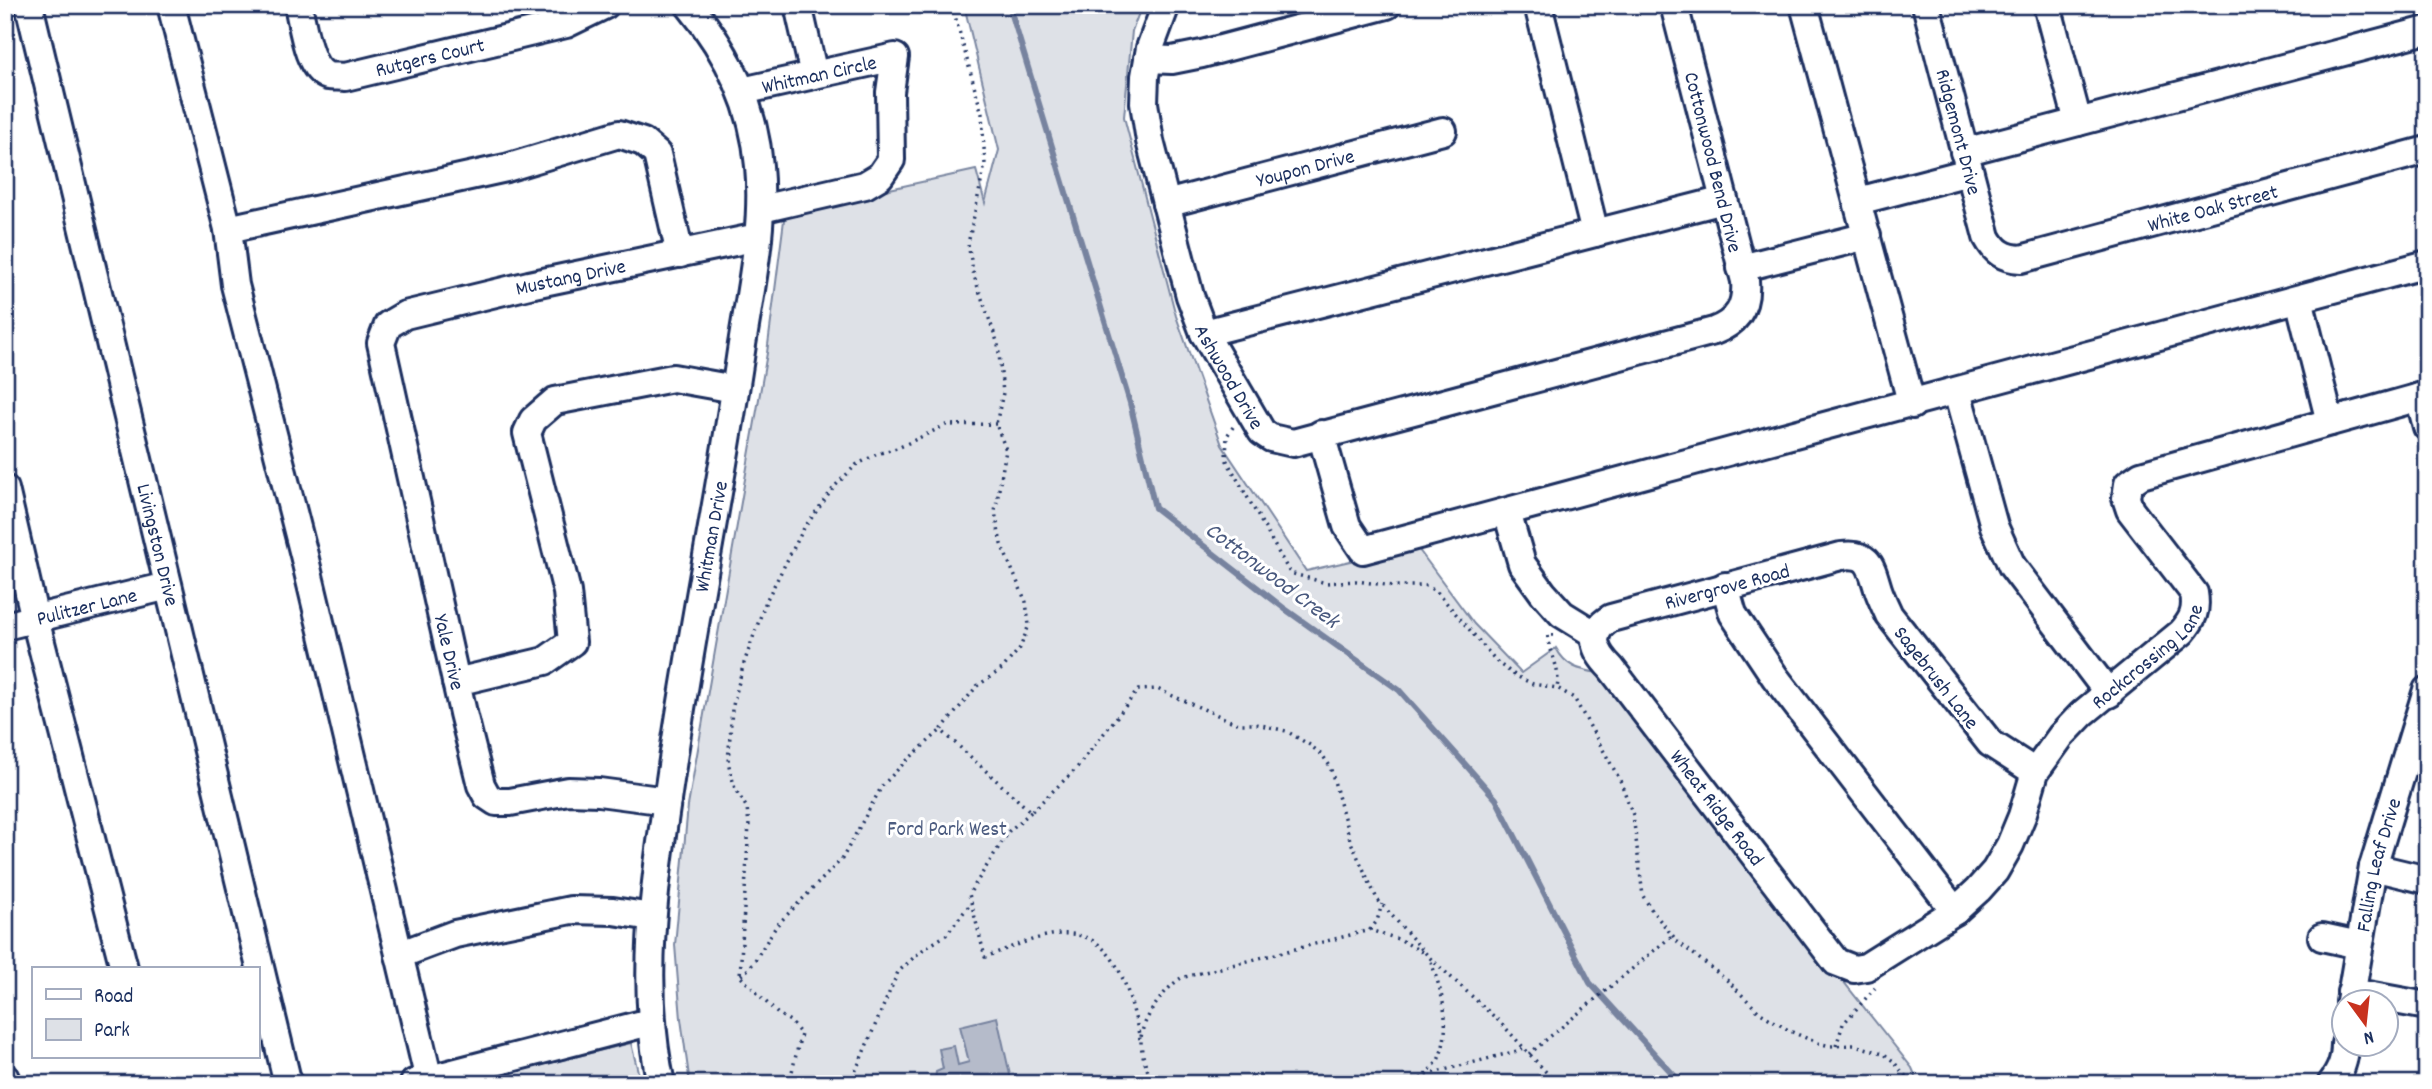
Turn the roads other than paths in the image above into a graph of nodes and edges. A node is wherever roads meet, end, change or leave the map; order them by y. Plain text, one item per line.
1 (29, 5) edge
2 (171, 5) edge
3 (298, 5) edge
4 (605, 5) edge
5 (689, 5) edge
6 (798, 5) edge
7 (1166, 5) edge
8 (1387, 5) edge
9 (1538, 5) edge
10 (1674, 5) edge
11 (1804, 5) edge
12 (1926, 5) edge
13 (2047, 5) edge
14 (2427, 30) edge
15 (1148, 59) junction
16 (814, 75) junction
17 (742, 91) junction
18 (2078, 122) junction
19 (1443, 131) dead end
20 (2427, 150) edge
21 (1967, 162) junction
22 (1724, 200) junction
23 (1858, 201) junction
24 (1166, 204) junction
25 (761, 209) junction
26 (228, 229) junction
27 (1595, 233) junction
28 (1867, 236) junction
29 (758, 237) junction
30 (680, 254) junction
31 (2000, 254) joint
32 (2427, 264) edge
33 (1741, 268) junction
34 (2299, 299) junction
35 (1737, 318) joint
36 (386, 329) joint
37 (1204, 332) junction
38 (736, 389) junction
39 (1957, 392) junction
40 (2423, 396) edge
41 (1912, 405) junction
42 (2330, 422) junction
43 (2427, 427) edge
44 (1321, 434) junction
45 (5, 489) edge
46 (1507, 512) junction
47 (1866, 560) joint
48 (168, 586) junction
49 (1725, 586) junction
50 (35, 619) junction
51 (5, 626) edge
52 (1596, 635) junction
53 (456, 682) junction
54 (2427, 690) edge
55 (2109, 694) junction
56 (2418, 742) edge
57 (2035, 772) junction
58 (667, 801) junction
59 (2373, 867) junction
60 (2427, 880) edge
61 (1955, 911) junction
62 (652, 917) junction
63 (2322, 937) dead end
64 (2359, 945) junction
65 (399, 955) junction
66 (124, 967) edge
67 (253, 967) edge
68 (1854, 969) joint
69 (2352, 988) edge
70 (259, 992) edge
71 (2400, 1003) edge
72 (2427, 1006) edge
73 (265, 1019) edge
74 (650, 1022) junction
75 (2344, 1058) edge
76 (5, 1078) edge
77 (421, 1082) edge
78 (2332, 1083) edge
79 (7, 1084) edge
80 (288, 1084) edge
81 (661, 1084) edge

1 - 48 street, Livingston Drive
2 - 26 street
3 - 4 street, Rutgers Court
5 - 17 street, Whitman Drive
6 - 16 street
7 - 15 street, Ashwood Drive
8 - 15 street
9 - 27 street
10 - 22 street, Cottonwood Bend Drive
11 - 23 street
12 - 21 street, Ridgemont Drive
13 - 18 street
14 - 18 street
15 - 24 street, Ashwood Drive
16 - 17 street, Whitman Circle
16 - 25 street, Whitman Circle
17 - 25 street, Whitman Drive
18 - 21 street
19 - 24 street, Youpon Drive
20 - 31 street, White Oak Street
21 - 23 street
21 - 31 street, Ridgemont Drive
22 - 27 street
22 - 33 street, Cottonwood Bend Drive
23 - 28 street
24 - 37 street, Ashwood Drive
25 - 29 street, Whitman Drive
26 - 30 street
26 - 65 street
27 - 37 street
28 - 33 street
28 - 41 street
29 - 30 street, Mustang Drive
29 - 38 street, Whitman Drive
30 - 36 street, Mustang Drive
32 - 34 street
33 - 35 street, Cottonwood Bend Drive
34 - 39 street
34 - 42 street
35 - 44 street, Ashwood Drive
36 - 53 street, Yale Drive
37 - 44 street, Ashwood Drive
38 - 53 street
38 - 58 street, Whitman Drive
39 - 41 street
39 - 55 street
40 - 42 street, Rockcrossing Lane
40 - 43 street
41 - 46 street
42 - 55 street, Rockcrossing Lane
44 - 46 street
45 - 50 street
46 - 52 street
47 - 49 street, Rivergrove Road
47 - 57 street, Sagebrush Lane
48 - 50 street, Pulitzer Lane
48 - 67 street, Livingston Drive
49 - 52 street, Rivergrove Road
49 - 61 street
50 - 51 street, Pulitzer Lane
50 - 66 street
52 - 68 street, Wheat Ridge Road
53 - 58 street, Yale Drive
54 - 56 street, Falling Leaf Drive
55 - 57 street, Rockcrossing Lane
56 - 59 street, Falling Leaf Drive
57 - 61 street, Rockcrossing Lane
58 - 62 street, Whitman Drive
59 - 60 street
59 - 64 street, Falling Leaf Drive
61 - 68 street, Rockcrossing Lane
62 - 65 street
62 - 74 street, Whitman Drive
63 - 64 street
64 - 69 street, Falling Leaf Drive
65 - 77 street
70 - 73 street, Livingston Drive
71 - 72 street
73 - 80 street, Livingston Drive
74 - 77 street
74 - 81 street, Whitman Drive
75 - 78 street
76 - 79 street

